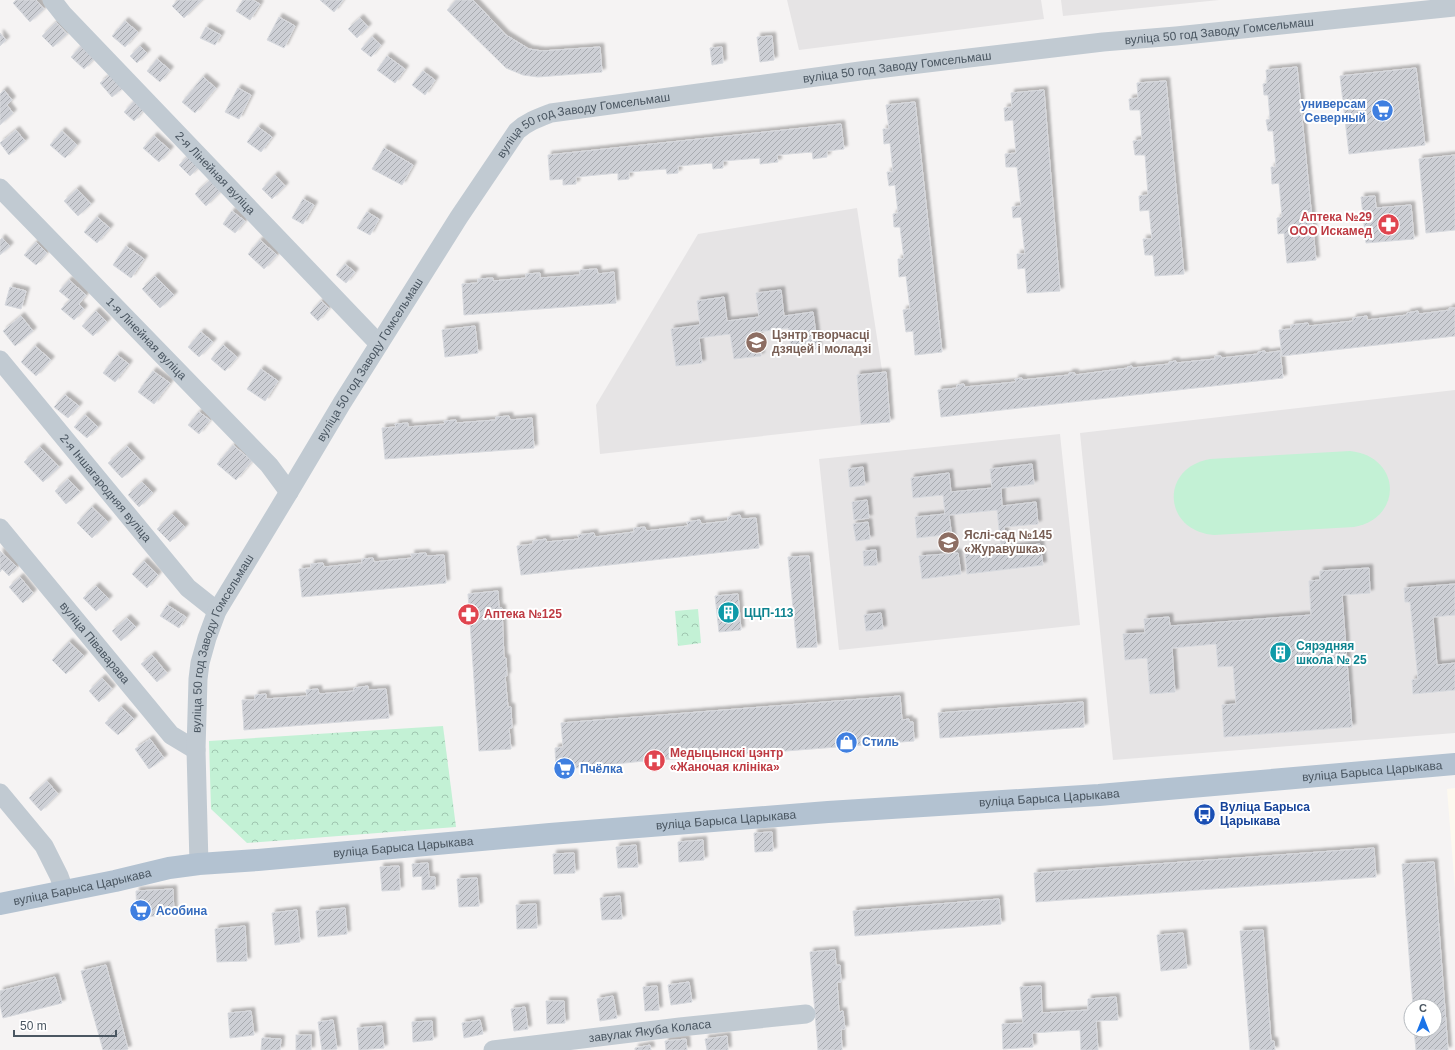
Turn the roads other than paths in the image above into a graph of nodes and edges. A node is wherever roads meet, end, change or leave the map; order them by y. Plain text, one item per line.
1 (52, 0) edge
2 (1455, 7) edge
3 (0, 188) edge
4 (379, 344) junction
5 (0, 360) edge
6 (290, 492) junction
7 (0, 528) edge
8 (217, 611) junction
9 (196, 750) junction
10 (1455, 764) edge
11 (0, 793) edge
12 (199, 864) junction
13 (64, 890) junction
14 (0, 904) edge
15 (806, 1014) dead end
16 (494, 1050) edge

1 - 4 street, 2-я Лінейная вуліца
2 - 4 street, вуліца 50 год Заводу Гомсельмаш
3 - 6 street, 1-я Лінейная вуліца
4 - 6 street, вуліца 50 год Заводу Гомсельмаш
5 - 8 street, 2-я Іншагародняя вуліца
6 - 8 street, вуліца 50 год Заводу Гомсельмаш
7 - 9 street, вуліца Піваварава
8 - 9 street, вуліца 50 год Заводу Гомсельмаш
9 - 12 street, вуліца 50 год Заводу Гомсельмаш
10 - 12 main road, вуліца Барыса Царыкава
11 - 13 street
12 - 13 main road, вуліца Барыса Царыкава
13 - 14 main road, вуліца Барыса Царыкава
15 - 16 street, завулак Якуба Коласа

